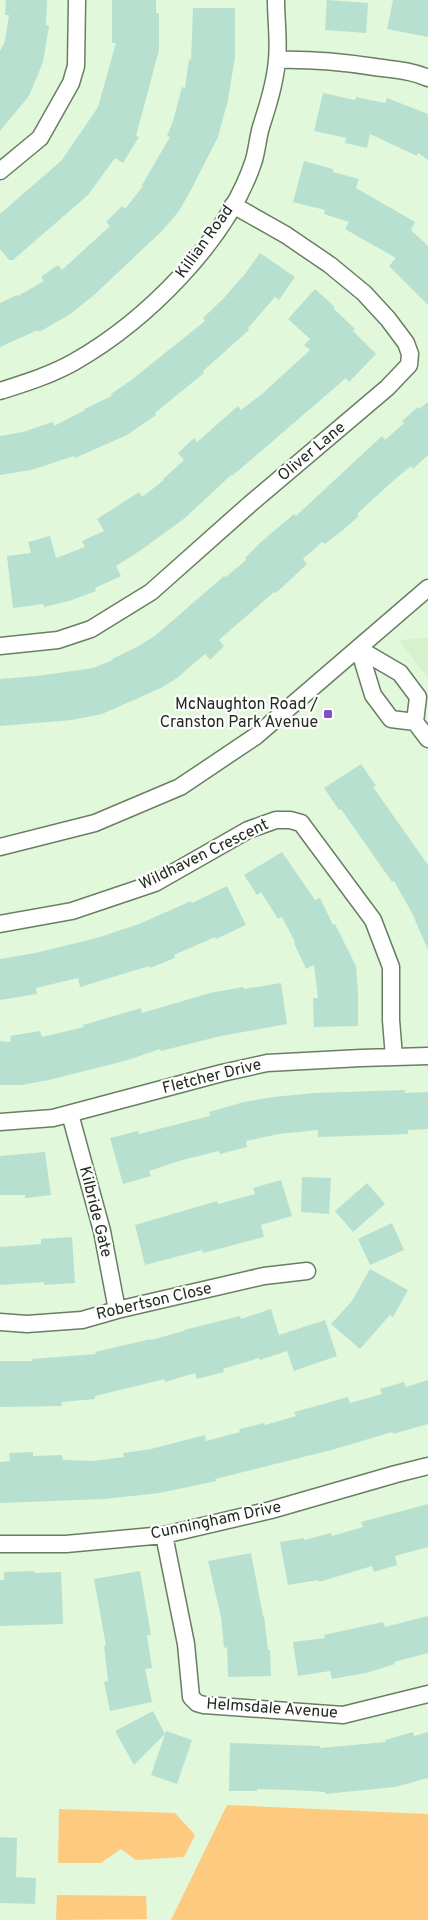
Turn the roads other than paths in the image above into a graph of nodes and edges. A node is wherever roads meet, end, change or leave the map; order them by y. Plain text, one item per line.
1 (77, 0) edge
2 (276, 0) edge
3 (277, 60) junction
4 (428, 78) edge
5 (0, 171) edge
6 (233, 205) junction
7 (0, 391) edge
8 (428, 588) edge
9 (0, 646) edge
10 (359, 649) junction
11 (415, 722) junction
12 (428, 739) edge
13 (0, 846) edge
14 (0, 924) edge
15 (428, 1056) edge
16 (394, 1057) junction
17 (70, 1114) junction
18 (0, 1122) edge
19 (308, 1271) dead end
20 (117, 1310) junction
21 (0, 1322) edge
22 (428, 1466) edge
23 (164, 1535) junction
24 (0, 1544) edge
25 (428, 1694) edge

1 - 5 street
2 - 3 street, Killian Road
3 - 4 street
3 - 6 street, Killian Road
6 - 7 street, Killian Road
6 - 9 street, Oliver Lane
8 - 10 street
10 - 11 street
10 - 11 street
10 - 13 street
11 - 12 street
14 - 16 street, Wildhaven Crescent
15 - 16 street, Fletcher Drive
16 - 17 street, Fletcher Drive
17 - 18 street, Fletcher Drive
17 - 20 street, Kilbride Gate
19 - 20 street, Robertson Close
20 - 21 street, Robertson Close
22 - 23 street, Cunningham Drive
23 - 24 street, Cunningham Drive
23 - 25 street, Helmsdale Avenue

